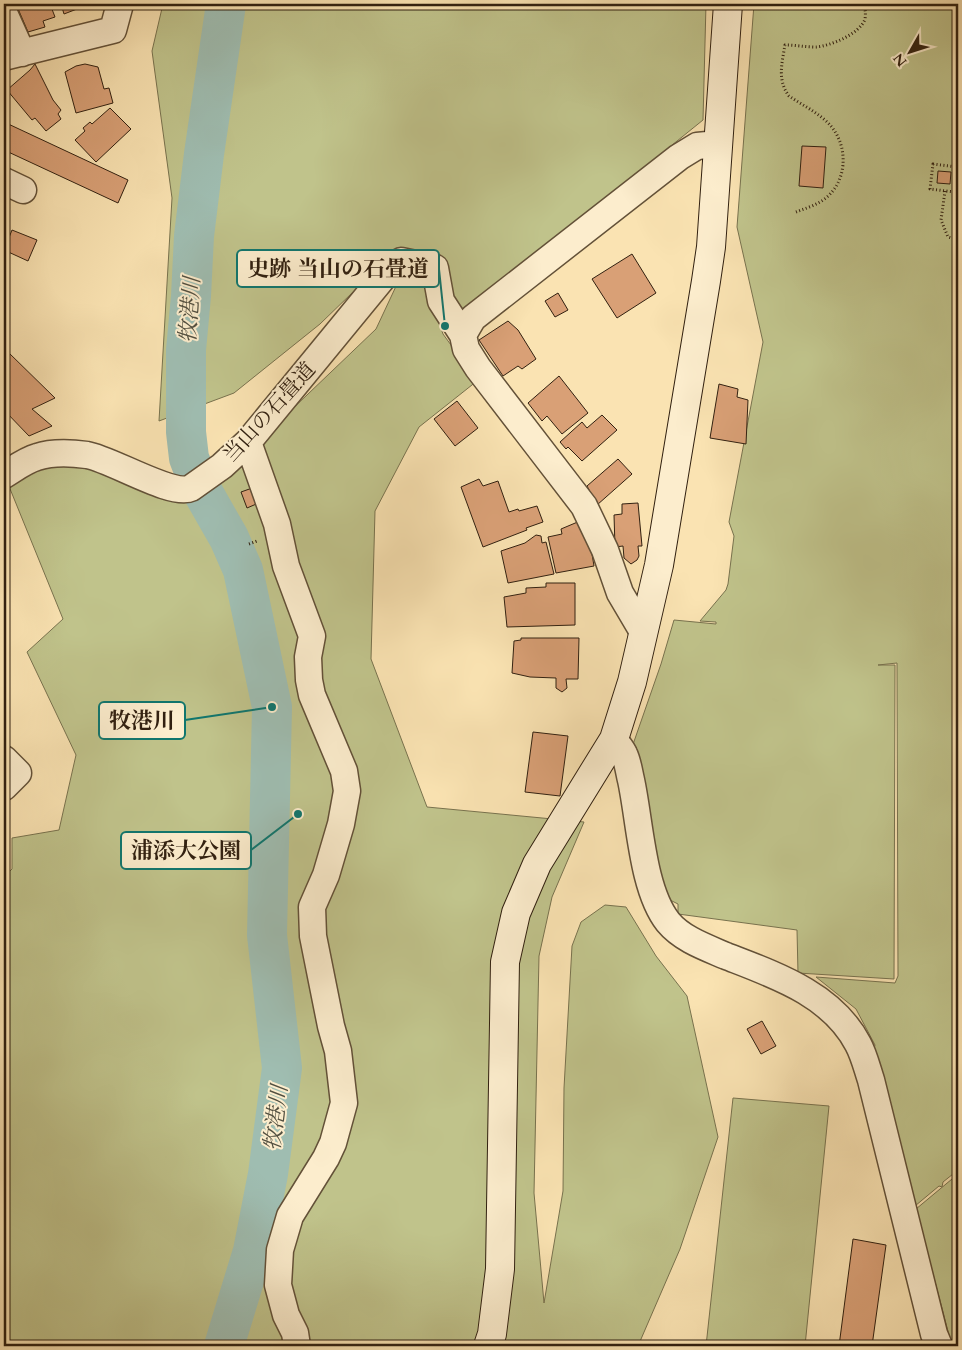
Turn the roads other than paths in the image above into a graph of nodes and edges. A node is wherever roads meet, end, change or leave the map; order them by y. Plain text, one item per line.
1 (120, 4) edge
2 (728, 4) edge
3 (4, 13) edge
4 (13, 55) edge
5 (718, 144) junction
6 (462, 335) junction
7 (248, 442) junction
8 (4, 475) edge
9 (643, 632) junction
10 (614, 739) junction
11 (4, 759) edge
12 (4, 787) edge
13 (297, 1346) edge
14 (488, 1346) edge
15 (939, 1346) edge

1 - 4 street
2 - 5 street
3 - 4 street
5 - 6 street
5 - 9 street
6 - 7 street, 当山の石畳道
6 - 9 street
7 - 8 street, 当山の石畳道
7 - 13 street
9 - 10 street
10 - 14 street
10 - 15 street
11 - 12 street

